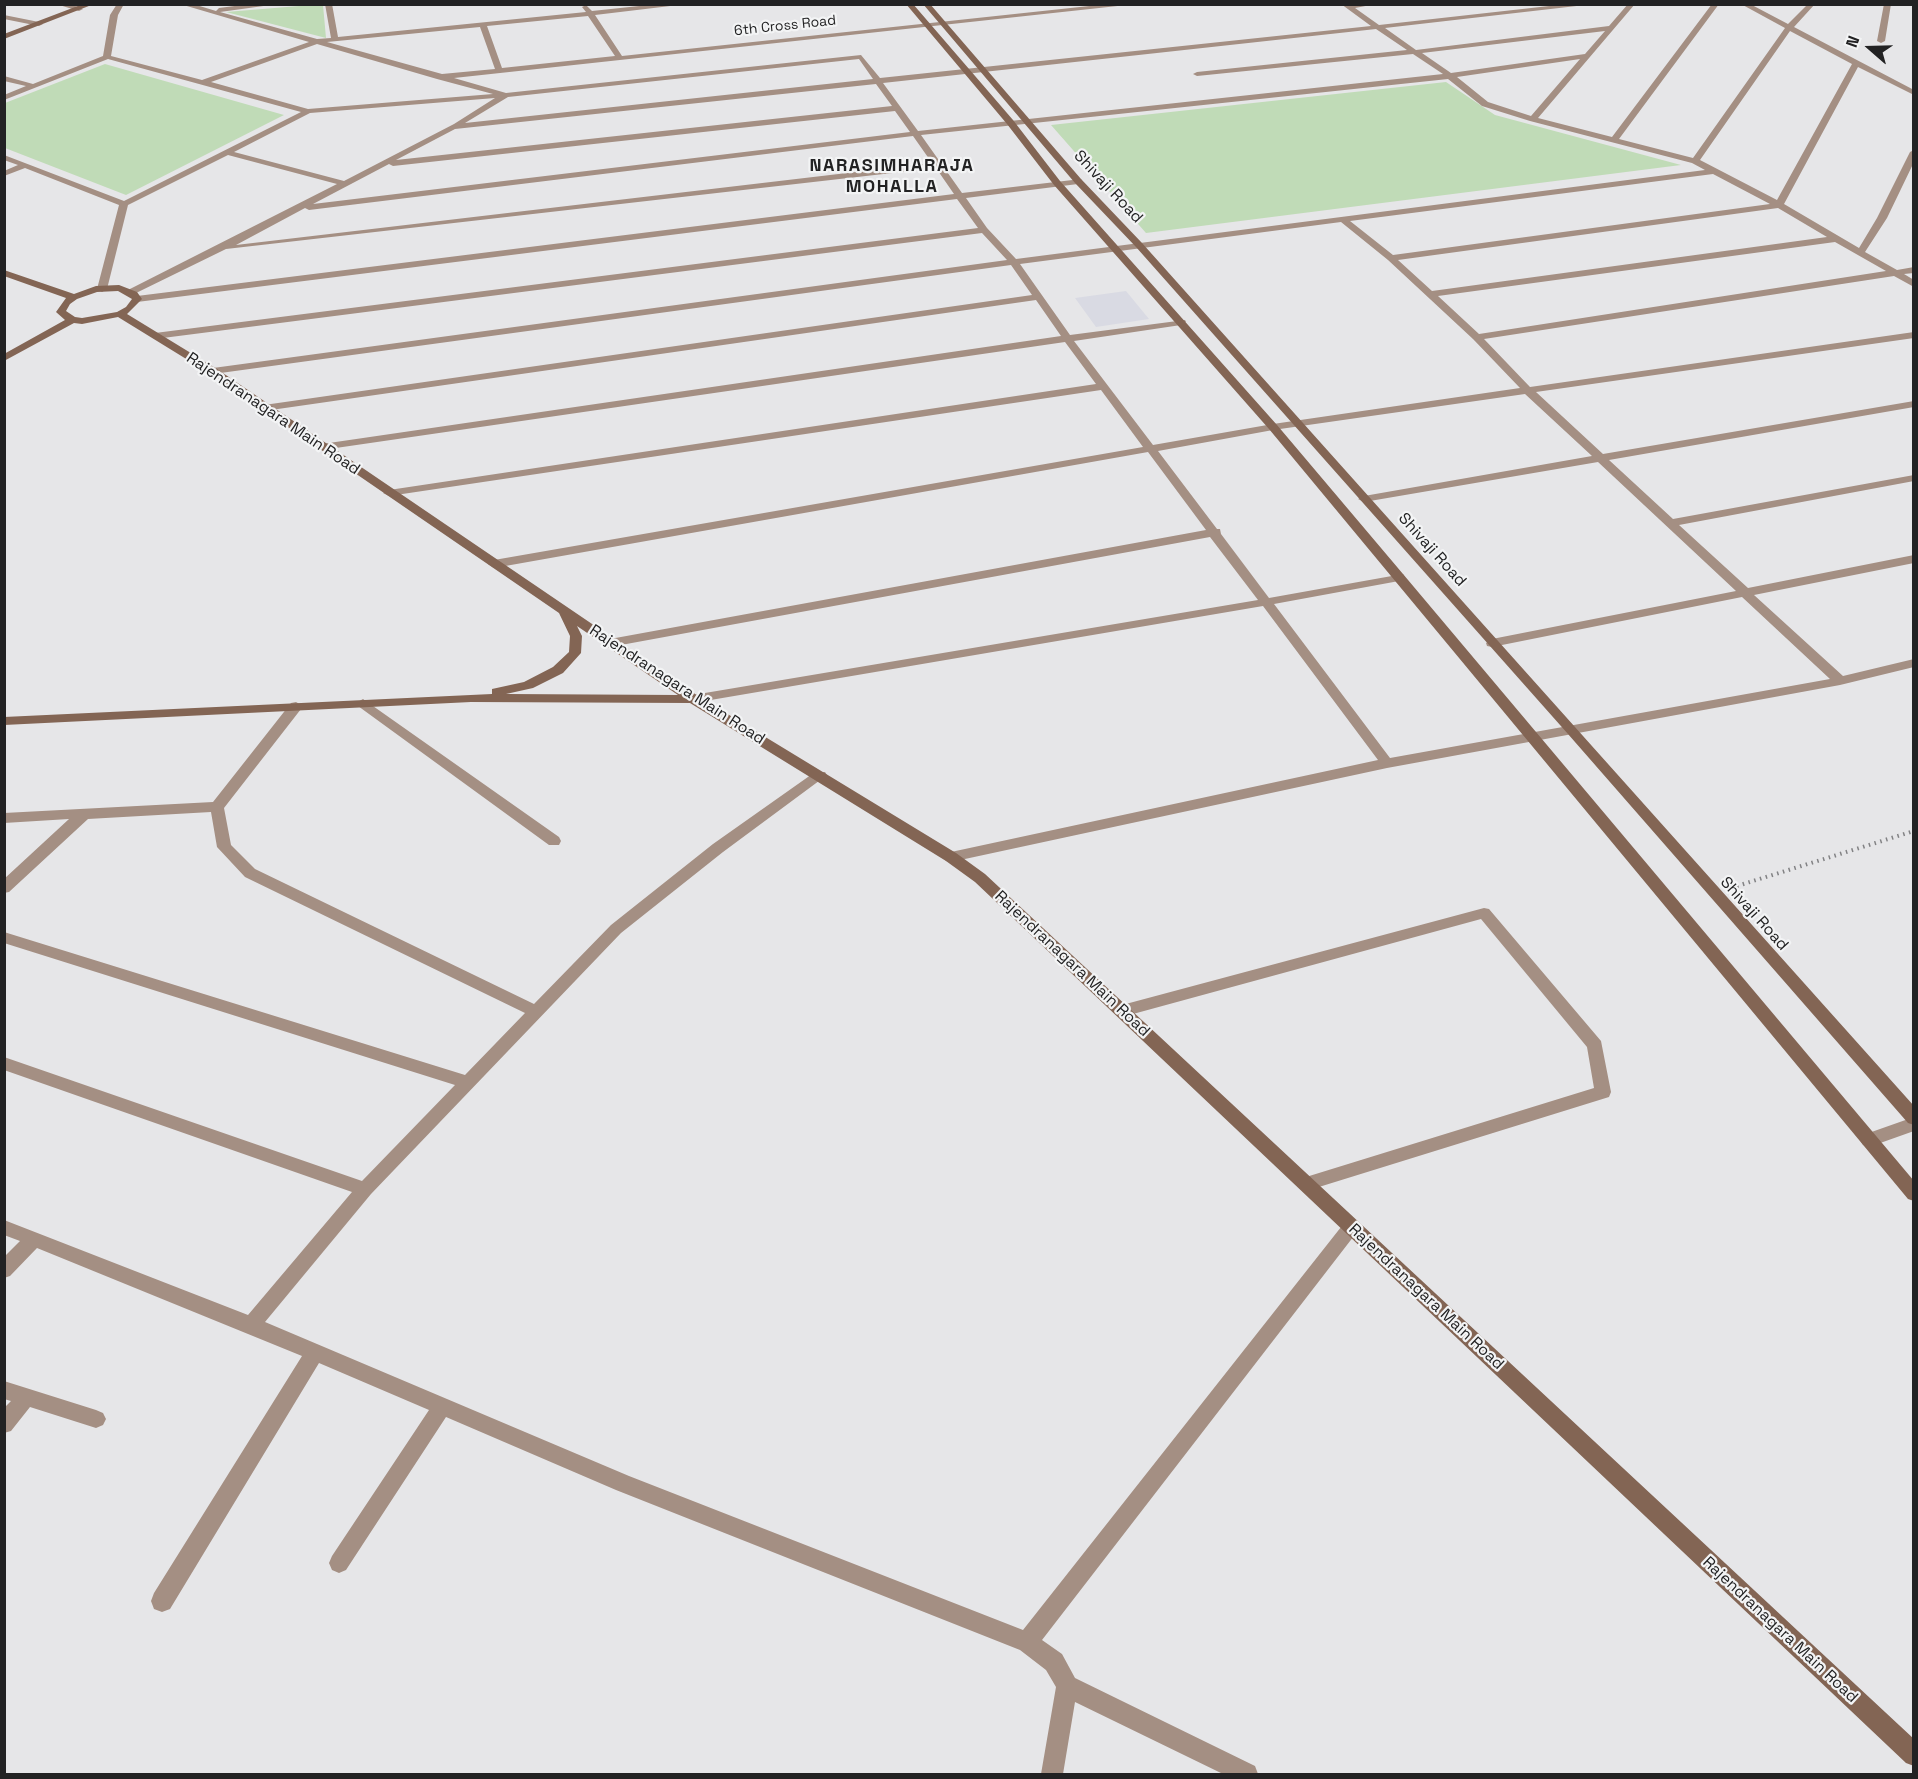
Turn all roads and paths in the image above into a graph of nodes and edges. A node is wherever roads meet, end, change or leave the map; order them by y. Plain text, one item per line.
1 (58, 4) edge
2 (91, 4) edge
3 (121, 4) edge
4 (183, 4) edge
5 (275, 4) edge
6 (328, 4) edge
7 (585, 4) edge
8 (684, 4) edge
9 (909, 4) edge
10 (926, 4) edge
11 (1028, 4) edge
12 (1133, 4) edge
13 (1373, 4) edge
14 (1591, 4) edge
15 (1632, 4) edge
16 (1716, 4) edge
17 (1744, 4) edge
18 (1812, 4) edge
19 (1888, 4) edge
20 (1346, 6) edge
21 (79, 9) junction
22 (206, 11) junction
23 (589, 13) junction
24 (1036, 14) junction
25 (4, 17) edge
26 (943, 22) junction
27 (39, 24) junction
28 (483, 24) junction
29 (926, 24) junction
30 (1611, 28) junction
31 (1380, 29) junction
32 (1788, 29) junction
33 (4, 38) edge
34 (334, 39) junction
35 (319, 41) junction
36 (1881, 41) dead end
37 (1414, 52) junction
38 (1587, 56) junction
39 (107, 57) junction
40 (619, 57) junction
41 (1856, 64) junction
42 (500, 70) junction
43 (984, 70) junction
44 (967, 72) junction
45 (1197, 74) dead end
46 (1450, 76) junction
47 (440, 77) junction
48 (4, 78) edge
49 (878, 82) junction
50 (202, 83) junction
51 (33, 86) junction
52 (1914, 93) edge
53 (506, 95) junction
54 (4, 98) edge
55 (898, 108) junction
56 (308, 111) junction
57 (1533, 119) junction
58 (1026, 120) junction
59 (1010, 122) junction
60 (453, 127) junction
61 (917, 134) junction
62 (1614, 140) junction
63 (226, 152) junction
64 (1914, 152) edge
65 (4, 157) edge
66 (1695, 161) junction
67 (384, 164) junction
68 (26, 165) junction
69 (939, 165) junction
70 (1717, 171) junction
71 (4, 174) edge
72 (1078, 181) junction
73 (1058, 183) junction
74 (347, 184) junction
75 (960, 195) junction
76 (124, 204) junction
77 (1779, 205) junction
78 (297, 208) junction
79 (1344, 220) junction
80 (984, 230) junction
81 (1834, 239) junction
82 (1139, 245) junction
83 (222, 248) junction
84 (1116, 248) junction
85 (1860, 253) junction
86 (1391, 258) junction
87 (1014, 262) junction
88 (1914, 270) edge
89 (1895, 272) junction
90 (4, 273) edge
91 (1914, 284) edge
92 (102, 289) junction
93 (1430, 294) junction
94 (134, 295) junction
95 (74, 297) junction
96 (1040, 297) junction
97 (120, 314) junction
98 (72, 320) junction
99 (1181, 322) junction
100 (1914, 335) edge
101 (155, 336) junction
102 (1476, 337) junction
103 (1068, 339) junction
104 (4, 358) edge
105 (213, 371) junction
106 (1104, 386) junction
107 (1527, 390) junction
108 (1914, 404) edge
109 (264, 408) junction
110 (1298, 424) junction
111 (1273, 427) junction
112 (322, 447) junction
113 (1151, 448) junction
114 (1601, 459) junction
115 (1914, 478) edge
116 (388, 493) junction
117 (1364, 499) junction
118 (1670, 523) junction
119 (1216, 532) junction
120 (1914, 560) edge
121 (494, 564) junction
122 (1399, 576) junction
123 (1746, 593) junction
124 (1266, 602) junction
125 (564, 612) junction
126 (1492, 642) junction
127 (610, 643) junction
128 (1914, 663) edge
129 (1840, 681) junction
130 (471, 698) junction
131 (693, 699) junction
132 (363, 704) junction
133 (296, 706) junction
134 (4, 721) edge
135 (1573, 731) junction
136 (1531, 738) junction
137 (1387, 763) junction
138 (820, 775) junction
139 (217, 807) junction
140 (84, 814) junction
141 (4, 819) edge
142 (1914, 831) edge
143 (554, 841) dead end
144 (951, 857) junction
145 (4, 888) edge
146 (1714, 893) junction
147 (4, 937) edge
148 (1122, 1011) junction
149 (537, 1012) junction
150 (4, 1063) edge
151 (469, 1083) junction
152 (1914, 1118) edge
153 (1914, 1124) edge
154 (1869, 1140) junction
155 (1306, 1184) junction
156 (365, 1189) junction
157 (1914, 1194) edge
158 (4, 1227) edge
159 (1352, 1227) junction
160 (33, 1240) junction
161 (4, 1270) edge
162 (251, 1325) junction
163 (315, 1352) junction
164 (4, 1390) edge
165 (26, 1397) junction
166 (443, 1405) junction
167 (96, 1419) dead end
168 (4, 1424) edge
169 (339, 1563) dead end
170 (162, 1601) dead end
171 (1027, 1642) junction
172 (1067, 1686) junction
173 (1914, 1755) edge
174 (1052, 1774) edge
175 (1247, 1774) edge

1 - 21 street
2 - 21 street
3 - 39 street
4 - 22 street
5 - 22 street
6 - 34 street
7 - 23 street
8 - 23 street
9 - 29 street
10 - 26 street, Shivaji Road
11 - 24 street
12 - 24 street, 6th Cross Road
13 - 20 street
14 - 31 street
15 - 30 street
16 - 62 street
17 - 32 street
18 - 32 street
19 - 36 street
20 - 31 street
21 - 27 street
22 - 35 street
23 - 28 street
23 - 40 street
24 - 26 street, 6th Cross Road
25 - 27 street
26 - 29 street, 6th Cross Road
26 - 43 street, Shivaji Road
27 - 33 street
28 - 34 street
28 - 42 street
29 - 40 street, 6th Cross Road
29 - 44 street
30 - 37 street
30 - 38 street
31 - 37 street
31 - 43 street
32 - 41 street
32 - 66 street
34 - 35 street
35 - 47 street
35 - 50 street
37 - 45 street
37 - 46 street
38 - 46 street
38 - 57 street
39 - 50 street
39 - 51 street
40 - 42 street, 6th Cross Road
41 - 52 street
41 - 77 street
42 - 47 street, 6th Cross Road
43 - 44 street
43 - 58 street, Shivaji Road
44 - 49 street
44 - 59 street
46 - 57 street
46 - 58 street
47 - 53 street
48 - 51 street
49 - 53 street
49 - 55 street
49 - 60 street
50 - 56 street
51 - 54 street
53 - 56 street
53 - 60 street
55 - 61 street
55 - 67 street
56 - 63 street
57 - 62 street
58 - 59 street
58 - 72 street, Shivaji Road
59 - 61 street
59 - 73 street
60 - 67 street
61 - 69 street
61 - 78 street
62 - 66 street
63 - 74 street
63 - 76 street
64 - 85 street
65 - 68 street
66 - 70 street
67 - 74 street
68 - 71 street
68 - 76 street
69 - 75 street
69 - 83 street
70 - 77 street
70 - 79 street
72 - 73 street
72 - 82 street, Shivaji Road
73 - 75 street
73 - 84 street
74 - 78 street
75 - 80 street
75 - 94 street
76 - 92 street
77 - 81 street
77 - 86 street
78 - 83 street
79 - 82 street
79 - 86 street
80 - 87 street
80 - 101 street
81 - 85 street
81 - 93 street
82 - 84 street
82 - 110 street, Shivaji Road
83 - 94 street
84 - 87 street
84 - 99 street
85 - 89 street
86 - 93 street
87 - 96 street
87 - 105 street
88 - 89 street
89 - 91 street
89 - 102 street
90 - 95 street
92 - 94 street
92 - 95 street
93 - 102 street
94 - 97 street
95 - 98 street
96 - 103 street
96 - 109 street
97 - 98 street
97 - 101 street, Rajendranagara Main Road
98 - 104 street
99 - 103 street
99 - 111 street
100 - 107 street
101 - 105 street, Rajendranagara Main Road
102 - 107 street
103 - 106 street
103 - 112 street
105 - 109 street, Rajendranagara Main Road
106 - 113 street
106 - 116 street
107 - 110 street
107 - 114 street
108 - 114 street
109 - 112 street, Rajendranagara Main Road
110 - 111 street
110 - 117 street, Shivaji Road
111 - 113 street
111 - 122 street
112 - 116 street, Rajendranagara Main Road
113 - 119 street
113 - 121 street
114 - 117 street
114 - 118 street
115 - 118 street
116 - 121 street, Rajendranagara Main Road
117 - 126 street, Shivaji Road
118 - 123 street
119 - 124 street
119 - 127 street
120 - 123 street
121 - 125 street, Rajendranagara Main Road
122 - 124 street
122 - 136 street
123 - 126 street
123 - 129 street
124 - 131 street
124 - 137 street
125 - 127 street, Rajendranagara Main Road
125 - 130 street
126 - 135 street, Shivaji Road
127 - 131 street, Rajendranagara Main Road
128 - 129 street
129 - 135 street
130 - 131 street
130 - 132 street
131 - 138 street, Rajendranagara Main Road
132 - 133 street
132 - 143 street
133 - 134 street
133 - 139 street
135 - 136 street
135 - 146 street, Shivaji Road
136 - 137 street
136 - 154 street
137 - 144 street
138 - 144 street, Rajendranagara Main Road
138 - 149 street
139 - 140 street
139 - 149 street
140 - 141 street
140 - 145 street
142 - 146 path
144 - 148 street, Rajendranagara Main Road
146 - 152 street, Shivaji Road
147 - 151 street
148 - 155 street, Rajendranagara Main Road
148 - 155 street
149 - 151 street
150 - 156 street
151 - 156 street
153 - 154 street
154 - 157 street
155 - 159 street, Rajendranagara Main Road
156 - 162 street
158 - 160 street
159 - 171 street
159 - 173 street, Rajendranagara Main Road
160 - 161 street
160 - 162 street
162 - 163 street
163 - 166 street
163 - 170 street
164 - 165 street
165 - 167 street
165 - 168 street
166 - 169 street
166 - 171 street
171 - 172 street
172 - 174 street
172 - 175 street

